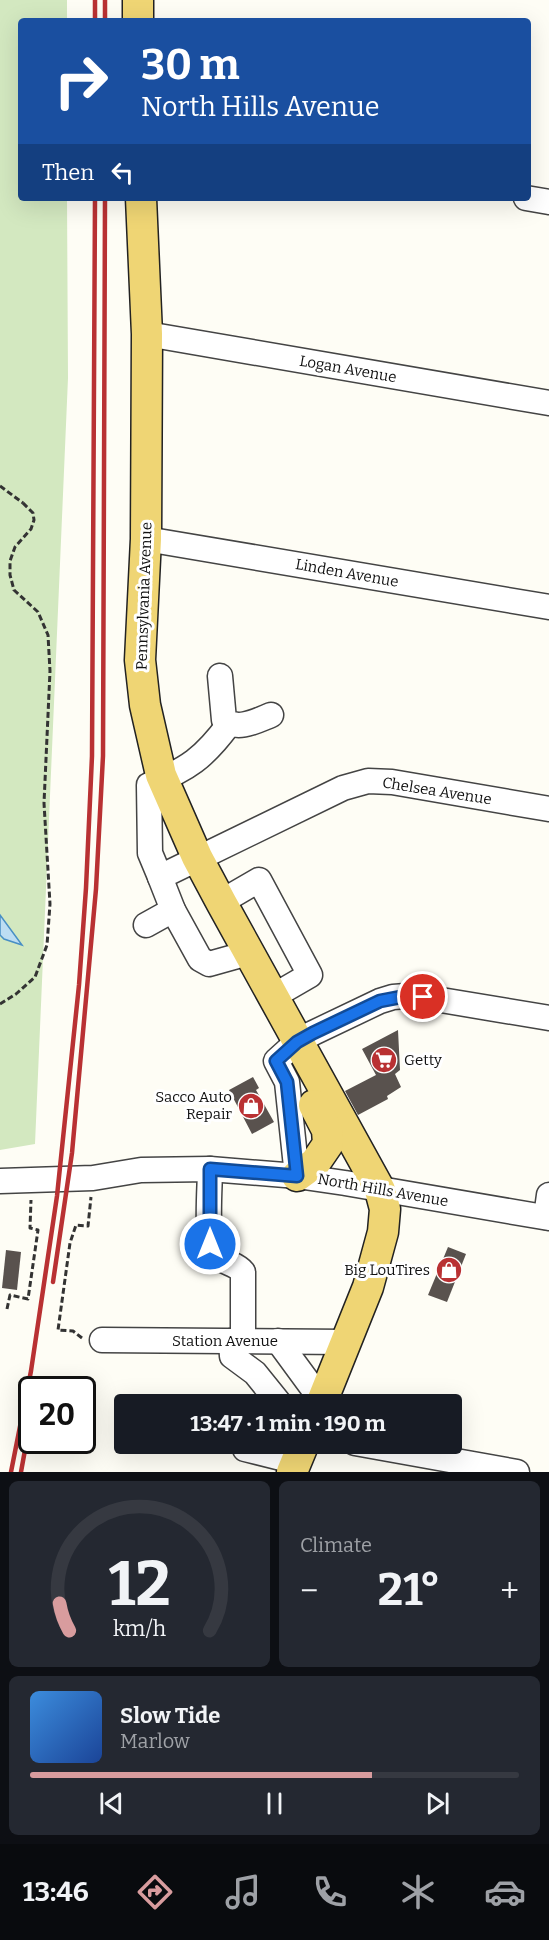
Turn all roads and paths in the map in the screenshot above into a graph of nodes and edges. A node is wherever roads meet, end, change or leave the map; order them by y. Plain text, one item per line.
1 (138, 0) edge
2 (138, 18) edge
3 (531, 199) edge
4 (141, 201) edge
5 (549, 202) edge
6 (147, 334) junction
7 (549, 403) edge
8 (0, 486) edge
9 (146, 539) junction
10 (549, 607) edge
11 (220, 676) dead end
12 (271, 715) dead end
13 (230, 724) junction
14 (163, 779) junction
15 (549, 809) edge
16 (197, 857) junction
17 (160, 877) junction
18 (220, 902) junction
19 (173, 910) junction
20 (146, 925) dead end
21 (247, 951) junction
22 (272, 997) junction
23 (0, 1004) edge
24 (549, 1018) edge
25 (297, 1042) junction
26 (210, 1169) junction
27 (297, 1176) junction
28 (0, 1181) edge
29 (380, 1190) junction
30 (32, 1192) dead end
31 (91, 1196) dead end
32 (548, 1210) edge
33 (7, 1308) dead end
34 (94, 1341) joint
35 (237, 1341) junction
36 (278, 1341) junction
37 (347, 1342) junction
38 (273, 1394) edge
39 (316, 1394) edge
40 (318, 1394) edge
41 (272, 1454) edge
42 (417, 1454) edge
43 (298, 1459) edge
44 (517, 1472) edge

1 - 2 main road
3 - 5 street
4 - 6 main road, Pennsylvania Avenue
6 - 7 street, Logan Avenue
6 - 9 main road, Pennsylvania Avenue
8 - 23 path
9 - 10 street, Linden Avenue
9 - 14 main road, Pennsylvania Avenue
11 - 13 street
12 - 13 street
13 - 14 street
14 - 16 main road, Pennsylvania Avenue
14 - 17 street
15 - 16 street, Chelsea Avenue
16 - 17 street, Chelsea Avenue
16 - 18 main road, Pennsylvania Avenue
17 - 19 street
18 - 21 main road, Pennsylvania Avenue
18 - 22 street
19 - 20 street
19 - 21 street
21 - 22 main road, Pennsylvania Avenue
22 - 25 main road, Pennsylvania Avenue
24 - 25 street
25 - 27 main road
25 - 29 main road, Pennsylvania Avenue
26 - 27 street, North Hills Avenue
26 - 28 street, North Hills Avenue
26 - 35 street
27 - 29 street, North Hills Avenue
29 - 32 street, North Hills Avenue
29 - 37 main road
30 - 33 path
31 - 34 path
34 - 35 street, Station Avenue
35 - 36 street, Station Avenue
35 - 38 street
36 - 37 street, Station Avenue
36 - 39 street
37 - 40 main road
41 - 43 street
42 - 44 street

